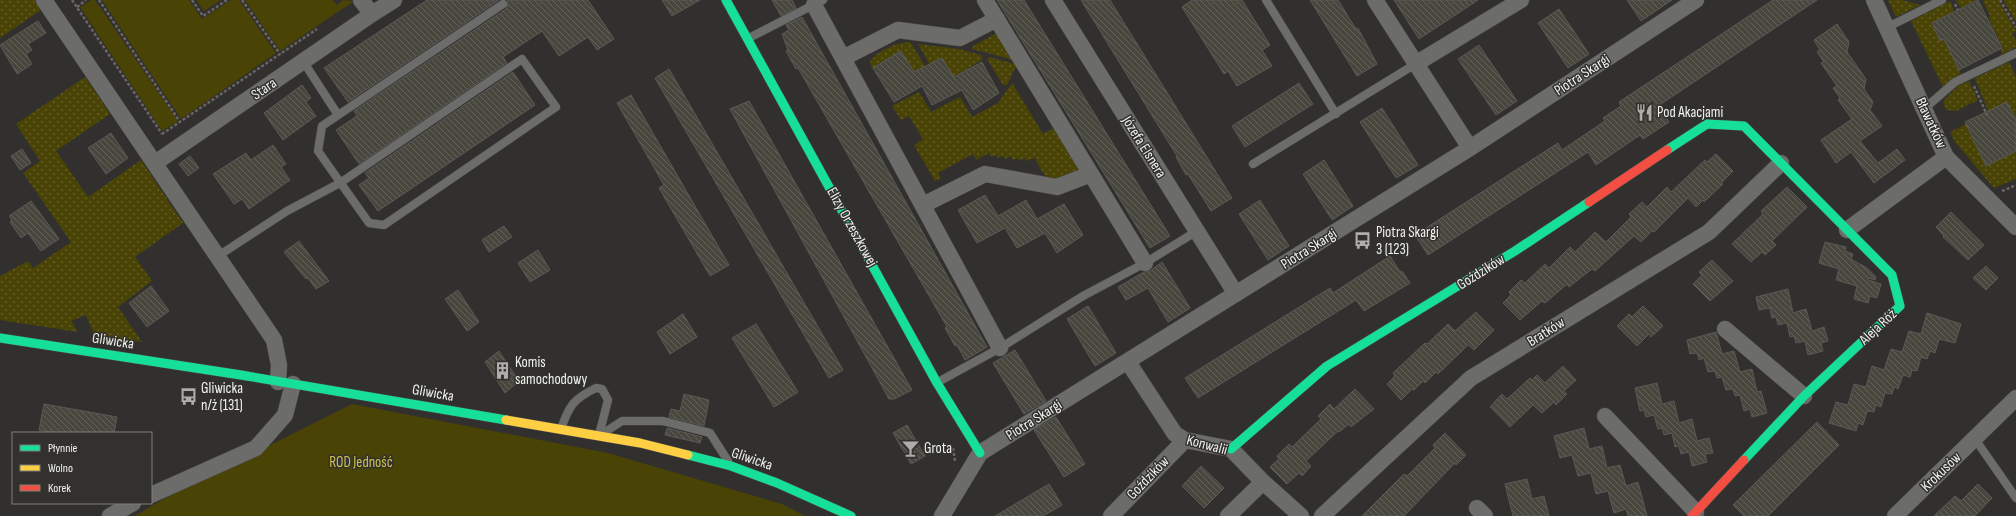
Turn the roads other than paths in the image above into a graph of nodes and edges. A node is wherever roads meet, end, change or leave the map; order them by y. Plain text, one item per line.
1 (44, 0) edge
2 (361, 0) edge
3 (394, 0) edge
4 (726, 0) edge
5 (985, 0) edge
6 (1053, 0) edge
7 (1266, 0) edge
8 (1375, 0) edge
9 (1521, 0) edge
10 (1696, 0) edge
11 (1874, 0) edge
12 (1942, 0) edge
13 (818, 2) edge
14 (502, 4) dead end
15 (372, 14) junction
16 (997, 19) junction
17 (1886, 28) junction
18 (748, 38) junction
19 (2016, 53) edge
20 (843, 58) junction
21 (303, 61) junction
22 (1417, 64) junction
23 (1924, 109) junction
24 (1336, 114) junction
25 (338, 115) junction
26 (1744, 126) joint
27 (1470, 148) junction
28 (1946, 157) junction
29 (155, 163) junction
30 (1781, 163) junction
31 (1253, 164) dead end
32 (1091, 174) junction
33 (340, 183) junction
34 (923, 205) junction
35 (2016, 227) edge
36 (1847, 230) junction
37 (1197, 231) junction
38 (218, 256) junction
39 (1145, 263) junction
40 (1236, 294) junction
41 (1725, 329) dead end
42 (0, 338) edge
43 (1000, 348) junction
44 (1128, 362) junction
45 (285, 383) junction
46 (937, 383) junction
47 (1804, 396) junction
48 (2016, 398) edge
49 (1604, 416) dead end
50 (2016, 416) edge
51 (1987, 428) junction
52 (560, 429) junction
53 (599, 436) junction
54 (1975, 439) junction
55 (1185, 440) junction
56 (1231, 449) junction
57 (980, 453) junction
58 (732, 466) junction
59 (1263, 482) junction
60 (152, 495) edge
61 (2016, 498) edge
62 (131, 504) edge
63 (1694, 514) edge
64 (110, 516) edge
65 (851, 516) edge
66 (942, 516) edge
67 (1111, 516) edge
68 (1228, 516) edge
69 (1301, 516) edge
70 (1322, 516) edge
71 (1895, 516) edge

1 - 29 street
2 - 15 street
3 - 15 street, Stara
4 - 18 street, Elizy Orzeszkowej
5 - 16 street
6 - 37 street, Józefa Elsnera
7 - 24 lane
8 - 22 street
9 - 22 street
10 - 27 street, Piotra Skargi
11 - 17 street, Bławatków
12 - 17 lane
13 - 18 lane
13 - 20 street
14 - 25 lane
15 - 21 street, Stara
16 - 20 street
16 - 32 street
17 - 23 street, Bławatków
18 - 46 street, Elizy Orzeszkowej
19 - 23 lane
20 - 34 street
21 - 25 lane
21 - 29 street, Stara
22 - 24 lane
22 - 27 street
23 - 28 street, Bławatków
24 - 31 lane
25 - 33 lane
26 - 30 street, Aleja Róż
26 - 56 street, Goździków
27 - 40 street, Piotra Skargi
28 - 35 street, Bławatków
28 - 36 street
29 - 38 street
30 - 36 street, Aleja Róż
30 - 70 street, Bratków
32 - 34 street
32 - 39 street
33 - 33 lane
33 - 38 lane
34 - 43 street
36 - 47 street, Aleja Róż
37 - 39 lane
37 - 40 street, Józefa Elsnera
38 - 45 street
39 - 43 lane
40 - 44 street, Piotra Skargi
41 - 47 street
42 - 45 street, Gliwicka
43 - 46 lane
44 - 55 street, Konwalii
44 - 57 street, Piotra Skargi
45 - 52 street, Gliwicka
45 - 60 street
46 - 57 street, Elizy Orzeszkowej
47 - 63 street, Aleja Róż
48 - 51 street, Krokusów
49 - 63 street, Aleja Róż
50 - 51 street
51 - 54 street, Krokusów
52 - 53 street, Gliwicka
52 - 53 lane
53 - 58 street, Gliwicka
53 - 58 lane
54 - 61 lane
54 - 71 street, Krokusów
55 - 56 street, Konwalii
55 - 67 street, Goździków
56 - 59 street, Konwalii
57 - 66 street, Piotra Skargi
58 - 65 street, Gliwicka
59 - 68 street
59 - 69 street, Konwalii
62 - 64 street

